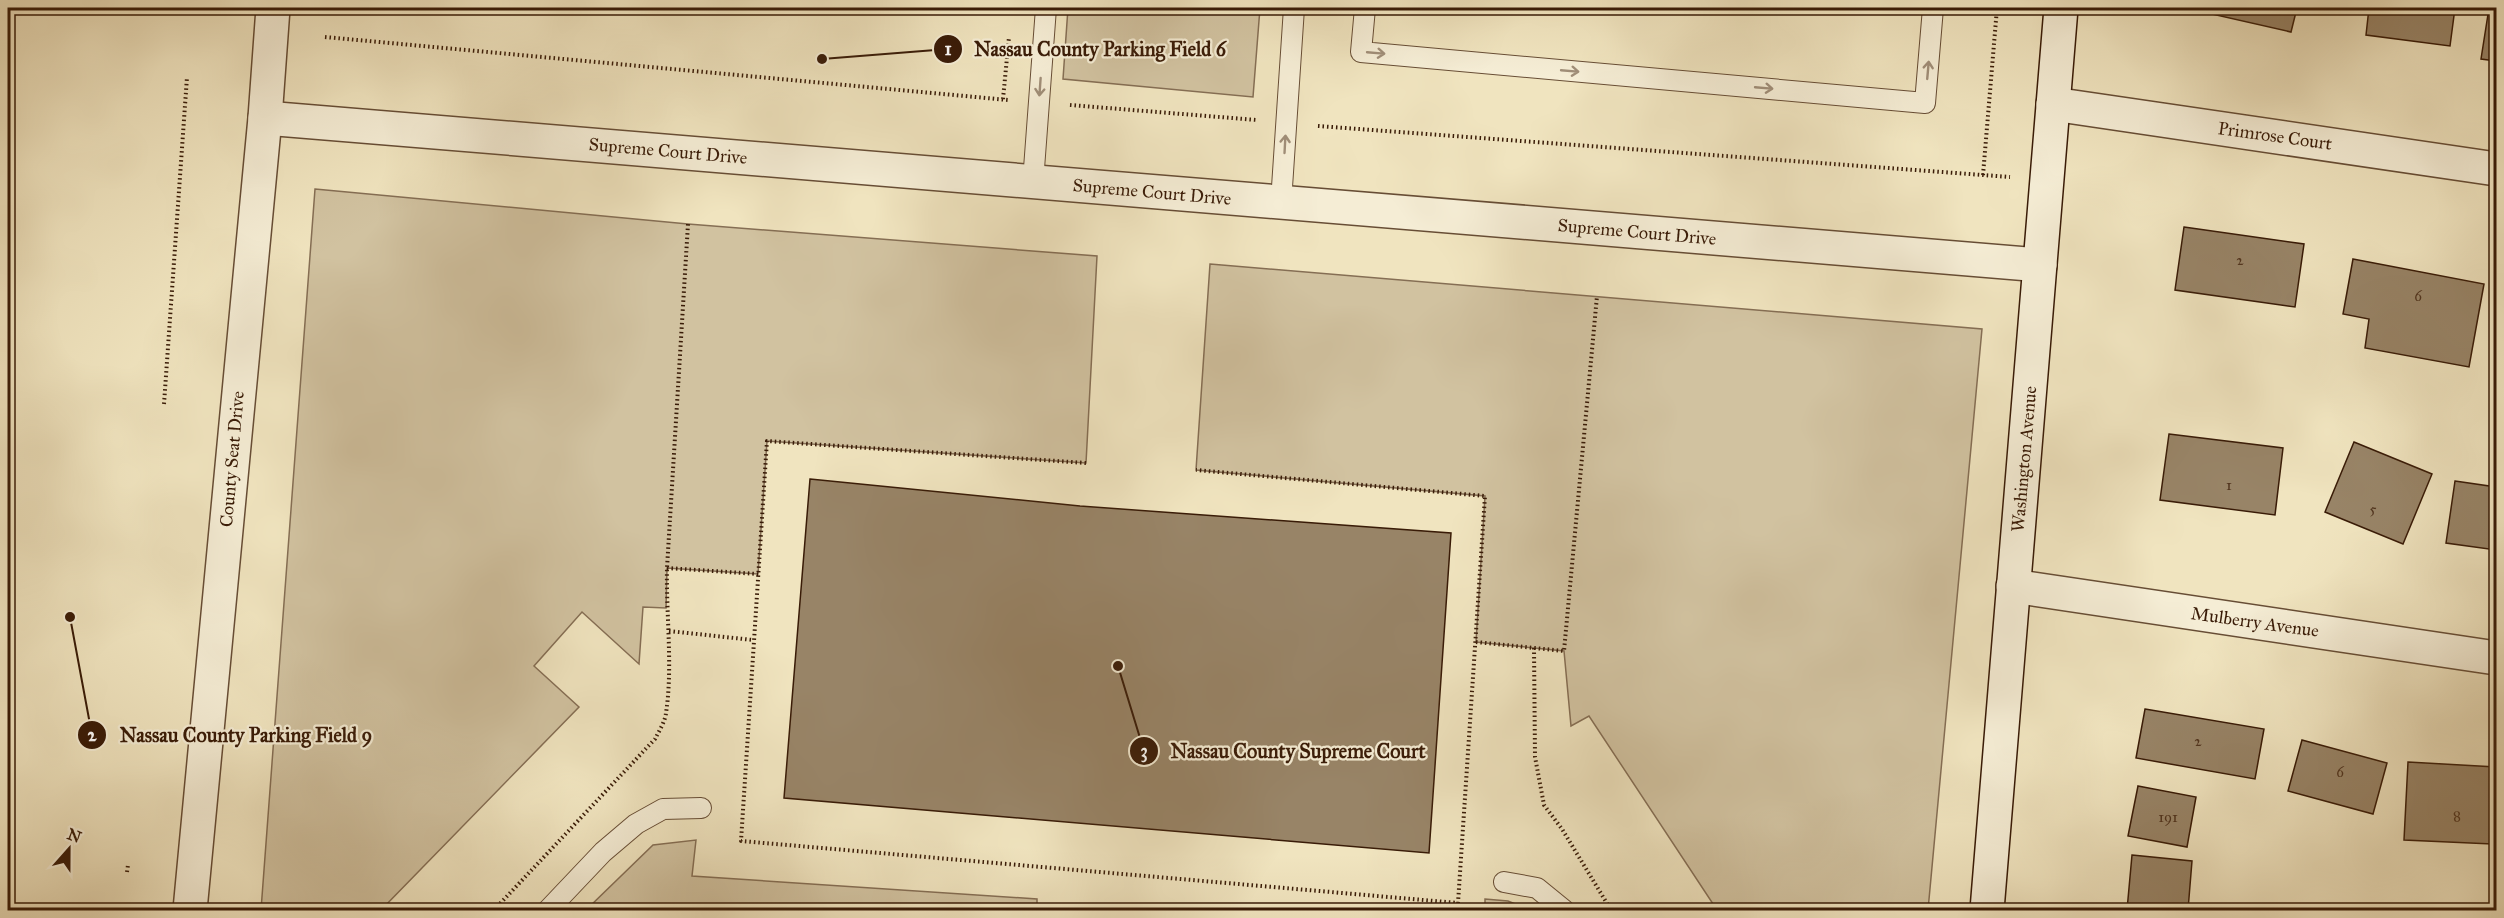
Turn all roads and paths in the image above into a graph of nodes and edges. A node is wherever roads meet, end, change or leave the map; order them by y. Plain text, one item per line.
1 (273, 8) edge
2 (1046, 8) edge
3 (1294, 8) edge
4 (1365, 8) edge
5 (1933, 8) edge
6 (1997, 8) edge
7 (2061, 8) edge
8 (1009, 30) dead end
9 (325, 37) dead end
10 (187, 77) dead end
11 (1003, 99) junction
12 (1039, 102) junction
13 (2053, 104) junction
14 (265, 118) junction
15 (1286, 123) junction
16 (2496, 169) edge
17 (1983, 175) junction
18 (2047, 180) junction
19 (1033, 182) junction
20 (1281, 202) junction
21 (688, 224) dead end
22 (2040, 266) junction
23 (1597, 296) dead end
24 (164, 404) dead end
25 (1086, 463) dead end
26 (1196, 470) dead end
27 (667, 568) junction
28 (758, 574) junction
29 (2013, 586) junction
30 (669, 631) junction
31 (753, 640) junction
32 (1476, 642) junction
33 (1534, 648) junction
34 (2496, 658) edge
35 (701, 808) dead end
36 (128, 865) dead end
37 (128, 872) dead end
38 (1504, 882) dead end
39 (190, 910) edge
40 (494, 910) edge
41 (548, 910) edge
42 (1564, 910) edge
43 (1611, 910) edge
44 (1987, 910) edge

1 - 14 street, County Seat Drive
2 -> 12 lane
3 - 15 lane
4 -> 5 lane
6 - 17 path
7 - 13 street, Washington Avenue
8 - 11 path
9 - 11 path
10 - 24 path
11 - 12 path
12 - 15 path
12 - 19 lane
13 - 16 street, Primrose Court
13 - 18 street, Washington Avenue
14 - 19 street, Supreme Court Drive
14 - 39 street, County Seat Drive
15 - 17 path
20 -> 15 lane
17 - 18 path
18 - 22 street, Washington Avenue
19 - 20 street, Supreme Court Drive
20 - 22 street, Supreme Court Drive
21 - 27 path
22 - 29 street, Washington Avenue
23 - 33 path
25 - 28 path
26 - 32 path
27 - 28 path
27 - 30 path
28 - 31 path
29 - 34 street, Mulberry Avenue
29 - 44 street, Washington Avenue
30 - 31 path
30 - 40 path
31 - 32 path
32 - 33 path
33 - 43 path
35 - 41 lane
36 - 37 path
38 - 42 lane

